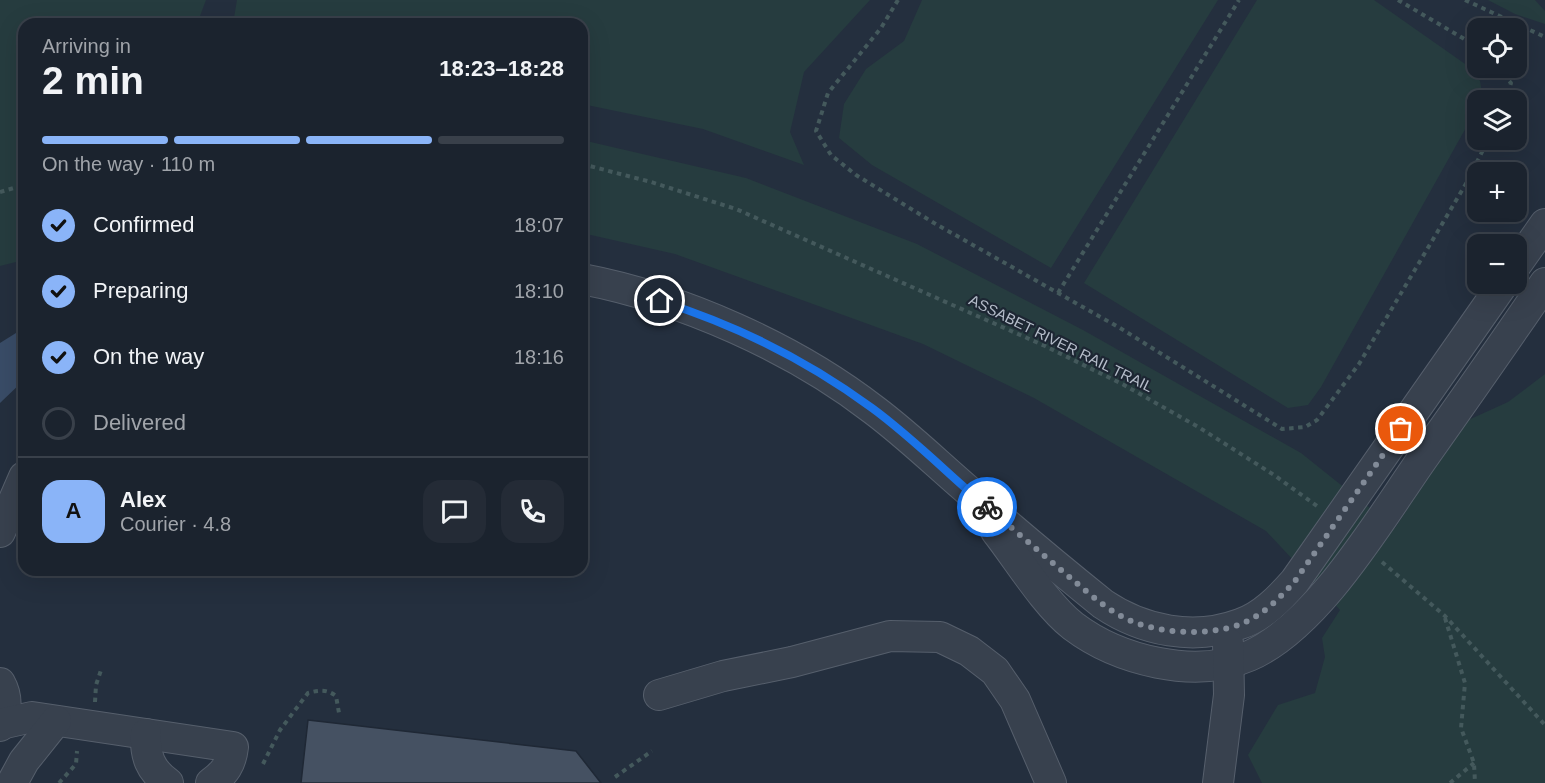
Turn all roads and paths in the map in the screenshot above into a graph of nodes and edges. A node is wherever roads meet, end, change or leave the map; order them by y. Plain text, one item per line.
1 (898, 0) edge
2 (1239, 0) edge
3 (1398, 0) edge
4 (1465, 0) edge
5 (1545, 37) edge
6 (1467, 41) edge
7 (1483, 150) edge
8 (588, 166) edge
9 (18, 187) edge
10 (0, 192) edge
11 (1545, 224) edge
12 (1527, 249) edge
13 (588, 281) edge
14 (1545, 283) edge
15 (1058, 293) junction
16 (1496, 294) edge
17 (964, 487) junction
18 (18, 491) edge
19 (1336, 522) junction
20 (0, 532) edge
21 (1362, 545) junction
22 (1444, 616) junction
23 (1226, 628) junction
24 (1229, 663) junction
25 (102, 667) dead end
26 (2, 686) edge
27 (659, 695) dead end
28 (94, 709) dead end
29 (339, 713) dead end
30 (44, 719) junction
31 (1, 725) edge
32 (1545, 725) edge
33 (146, 734) junction
34 (76, 746) dead end
35 (652, 751) dead end
36 (1474, 763) junction
37 (263, 764) dead end
38 (615, 777) dead end
39 (12, 783) edge
40 (59, 783) edge
41 (168, 783) edge
42 (211, 783) edge
43 (1051, 783) edge
44 (1218, 783) edge
45 (1450, 783) edge
46 (1474, 783) edge

1 - 15 path
2 - 15 path
3 - 6 path
4 - 5 path
7 - 15 path
8 - 19 path, ASSABET RIVER RAIL TRAIL
9 - 10 path
11 - 12 street
13 - 17 street
14 - 21 street
16 - 19 street
17 - 23 street
17 - 24 street
18 - 20 street
19 - 23 street
21 - 22 path
21 - 24 street
22 - 32 path
22 - 36 path
23 - 24 street
24 - 44 street
25 - 28 path
26 - 30 street
26 - 31 street
27 - 43 street
29 - 37 path
30 - 31 street
30 - 33 street
30 - 39 street
33 - 41 street
33 - 42 street
34 - 40 path
35 - 38 path
36 - 45 path
36 - 46 path

